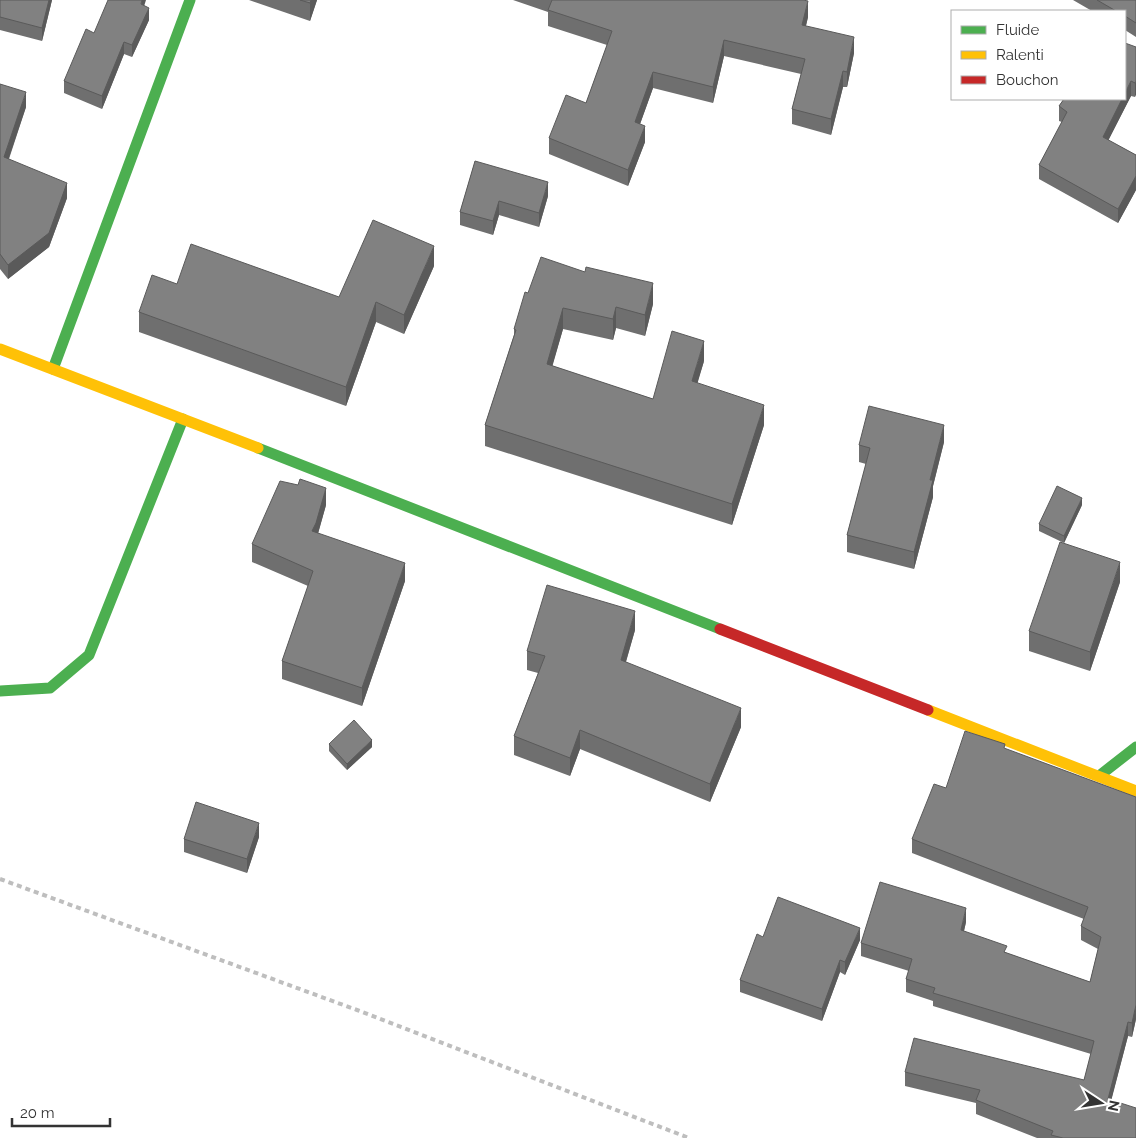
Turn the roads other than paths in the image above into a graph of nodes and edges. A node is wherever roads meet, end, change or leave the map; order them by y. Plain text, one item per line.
1 (190, 0) edge
2 (0, 349) edge
3 (53, 369) junction
4 (183, 418) junction
5 (0, 691) edge
6 (1136, 747) edge
7 (1099, 776) junction
8 (1136, 791) edge

1 - 3 main road
2 - 3 main road
3 - 4 main road
4 - 5 main road
4 - 7 main road
6 - 7 main road
7 - 8 main road

